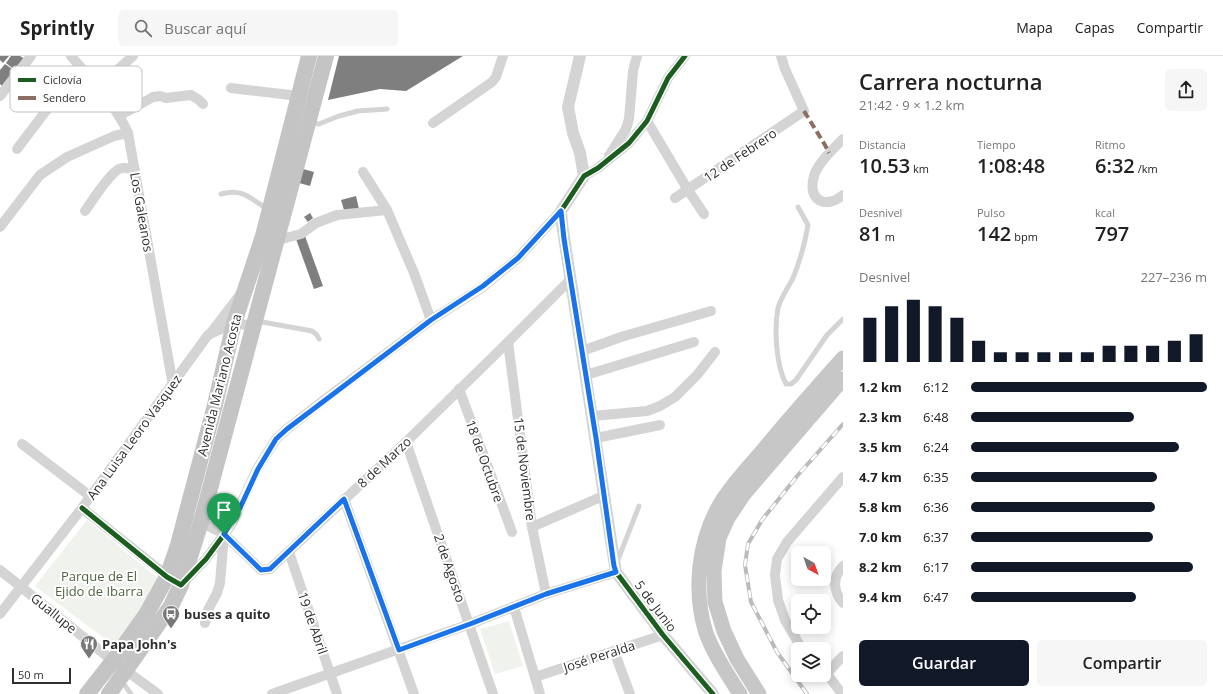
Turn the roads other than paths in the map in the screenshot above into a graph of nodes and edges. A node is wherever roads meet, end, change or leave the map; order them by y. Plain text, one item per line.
1 (31, 56) edge
2 (71, 56) edge
3 (133, 56) edge
4 (309, 56) edge
5 (327, 56) edge
6 (503, 56) edge
7 (580, 56) edge
8 (637, 56) edge
9 (685, 56) edge
10 (782, 56) edge
11 (23, 66) edge
12 (80, 66) edge
13 (122, 66) edge
14 (10, 83) edge
15 (231, 88) dead end
16 (0, 96) edge
17 (299, 96) junction
18 (142, 103) edge
19 (203, 104) dead end
20 (387, 109) dead end
21 (45, 112) edge
22 (116, 112) edge
23 (126, 112) edge
24 (119, 116) junction
25 (647, 121) junction
26 (308, 123) junction
27 (433, 123) dead end
28 (128, 133) junction
29 (843, 139) edge
30 (17, 148) dead end
31 (604, 164) junction
32 (134, 170) junction
33 (363, 172) dead end
34 (584, 176) junction
35 (688, 190) junction
36 (221, 194) dead end
37 (843, 195) edge
38 (676, 198) dead end
39 (798, 207) dead end
40 (387, 210) junction
41 (85, 211) dead end
42 (269, 211) junction
43 (561, 211) junction
44 (704, 214) dead end
45 (0, 227) edge
46 (270, 238) junction
47 (570, 280) junction
48 (244, 290) junction
49 (710, 311) dead end
50 (843, 319) edge
51 (431, 320) junction
52 (234, 323) junction
53 (255, 323) junction
54 (208, 336) junction
55 (319, 339) dead end
56 (508, 342) junction
57 (694, 342) dead end
58 (582, 351) junction
59 (715, 352) dead end
60 (843, 358) edge
61 (586, 375) junction
62 (843, 379) edge
63 (173, 385) junction
64 (459, 389) junction
65 (843, 389) edge
66 (820, 406) junction
67 (592, 416) junction
68 (660, 425) dead end
69 (596, 438) junction
70 (406, 442) junction
71 (22, 444) dead end
72 (842, 481) edge
73 (90, 496) junction
74 (603, 496) junction
75 (344, 499) junction
76 (639, 506) dead end
77 (82, 508) junction
78 (185, 517) junction
79 (201, 522) junction
80 (532, 527) junction
81 (512, 532) dead end
82 (224, 534) junction
83 (289, 552) junction
84 (843, 566) edge
85 (616, 569) junction
86 (0, 570) edge
87 (174, 581) junction
88 (21, 586) junction
89 (546, 594) junction
90 (843, 604) edge
91 (514, 607) junction
92 (0, 614) edge
93 (206, 624) dead end
94 (470, 624) junction
95 (663, 635) junction
96 (798, 642) edge
97 (399, 650) junction
98 (614, 652) junction
99 (843, 656) edge
100 (113, 662) junction
101 (831, 667) edge
102 (331, 674) junction
103 (123, 675) junction
104 (535, 677) junction
105 (831, 679) edge
106 (87, 694) edge
107 (109, 694) edge
108 (131, 694) edge
109 (158, 694) edge
110 (272, 694) edge
111 (337, 694) edge
112 (414, 694) edge
113 (493, 694) edge
114 (540, 694) edge
115 (630, 694) edge
116 (712, 694) edge
117 (740, 694) edge
118 (759, 694) edge
119 (842, 694) edge

1 - 11 street
2 - 12 street, Los Galeanos
3 - 13 street
4 - 17 highway, Avenida Mariano Acosta
5 - 26 highway, Avenida Mariano Acosta
6 - 27 street
7 - 34 street
8 - 31 street
9 - 25 street
10 - 35 street, 12 de Febrero
14 - 16 street
15 - 17 street
17 - 42 highway, Avenida Mariano Acosta
18 - 19 street
20 - 26 lane
21 - 30 street
22 - 24 street, Los Galeanos
23 - 24 street
24 - 28 street, Los Galeanos
25 - 31 street
25 - 35 street
26 - 46 highway, Avenida Mariano Acosta
28 - 32 street, Los Galeanos
28 - 45 street
29 - 37 street
31 - 34 street
32 - 41 street
32 - 63 street, Los Galeanos
33 - 40 street
34 - 43 street
35 - 38 street, 12 de Febrero
35 - 44 street
36 - 42 lane
39 - 50 lane
40 - 46 street
40 - 51 street
42 - 46 highway, Avenida Mariano Acosta
43 - 47 street, 5 de Junio
43 - 51 street
46 - 48 highway, Avenida Mariano Acosta
46 - 53 highway, Avenida Mariano Acosta
47 - 56 street, 8 de Marzo
47 - 58 street, 5 de Junio
48 - 52 highway, Avenida Mariano Acosta
48 - 54 street
49 - 58 street
51 - 82 street
52 - 53 street
52 - 54 street, Ana Luisa Leoro Vasquez
52 - 78 highway, Avenida Mariano Acosta
53 - 55 lane
53 - 79 highway, Avenida Mariano Acosta
54 - 63 street, Ana Luisa Leoro Vasquez
56 - 64 street, 8 de Marzo
56 - 80 street, 15 de Noviembre
57 - 61 street
58 - 61 street, 5 de Junio
59 - 67 street
60 - 117 main road
61 - 67 street, 5 de Junio
62 - 66 main road
63 - 73 street, Ana Luisa Leoro Vasquez
64 - 70 street, 8 de Marzo
64 - 81 street, 18 de Octubre
65 - 66 lane
66 - 118 main road
67 - 69 street, 5 de Junio
68 - 69 street
69 - 74 street, 5 de Junio
70 - 75 street, 8 de Marzo
70 - 94 street, 2 de Agosto
71 - 73 street
72 - 96 street
73 - 77 street, Ana Luisa Leoro Vasquez
74 - 80 street
74 - 85 street, 5 de Junio
75 - 83 street, 8 de Marzo
75 - 97 street
76 - 85 lane
77 - 87 street
77 - 88 street, Ana Luisa Leoro Vasquez
78 - 79 street, 8 de Marzo
78 - 87 highway, Avenida Mariano Acosta
79 - 82 street, 8 de Marzo
79 - 87 highway, Avenida Mariano Acosta
80 - 89 street, 15 de Noviembre
82 - 83 street, 8 de Marzo
82 - 87 street
82 - 93 street
83 - 102 street, 19 de Abril
84 - 90 street
85 - 89 street
85 - 95 street, 5 de Junio
86 - 88 street, Guallupe
87 - 100 highway, Avenida Mariano Acosta
87 - 103 highway, Avenida Mariano Acosta
88 - 92 street, Ana Luisa Leoro Vasquez
88 - 100 street, Guallupe
89 - 91 street
91 - 94 street
91 - 104 street
94 - 97 street
94 - 113 street, 2 de Agosto
95 - 98 street, José Peralda
95 - 116 street, 5 de Junio
97 - 102 street
97 - 112 street
98 - 104 street, José Peralda
98 - 115 street
99 - 101 street
100 - 103 street, Guallupe
100 - 106 highway, Avenida Mariano Acosta
102 - 110 street
102 - 111 street, 19 de Abril
103 - 107 highway, Avenida Mariano Acosta
103 - 108 lane
103 - 109 street, Guallupe
104 - 114 street
105 - 119 street

